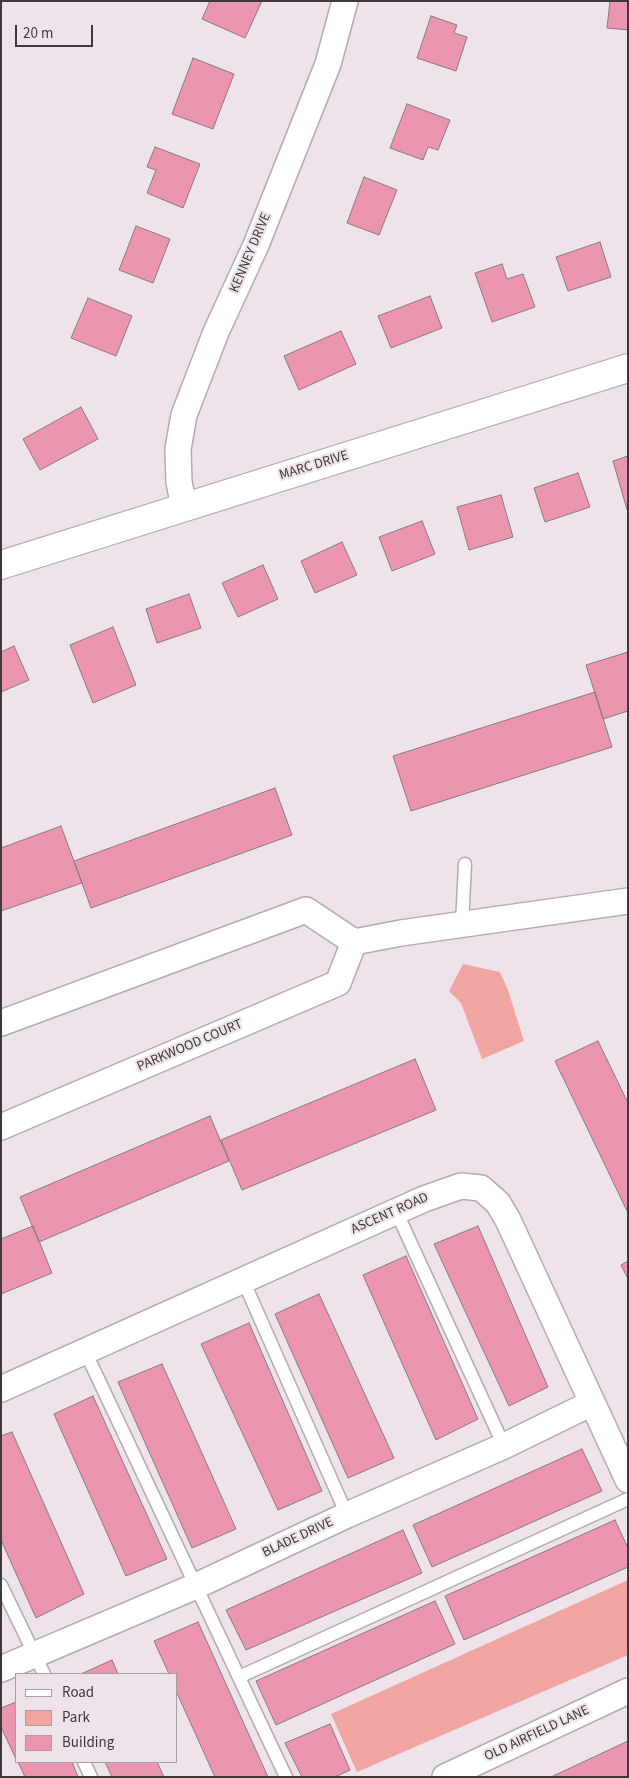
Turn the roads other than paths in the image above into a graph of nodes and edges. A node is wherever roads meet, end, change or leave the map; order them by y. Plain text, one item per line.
1 (345, 1) edge
2 (628, 368) edge
3 (184, 507) junction
4 (1, 565) edge
5 (464, 864) dead end
6 (628, 901) edge
7 (462, 924) junction
8 (354, 942) junction
9 (1, 1023) edge
10 (1, 1127) edge
11 (396, 1211) junction
12 (243, 1280) junction
13 (86, 1351) junction
14 (1, 1389) edge
15 (592, 1403) junction
16 (504, 1446) junction
17 (628, 1480) edge
18 (628, 1499) edge
19 (348, 1515) junction
20 (1, 1585) edge
21 (196, 1586) junction
22 (39, 1665) edge
23 (1, 1669) edge
24 (239, 1677) junction
25 (627, 1695) edge
26 (84, 1763) edge
27 (91, 1777) edge
28 (286, 1777) edge
29 (445, 1777) edge

1 - 3 street, KENNEY DRIVE
2 - 3 street, MARC DRIVE
3 - 4 street, MARC DRIVE
5 - 7 lane
6 - 7 street
7 - 8 street
8 - 9 street
8 - 10 street, PARKWOOD COURT
11 - 12 street, ASCENT ROAD
11 - 15 street, ASCENT ROAD
11 - 16 lane
12 - 13 street, ASCENT ROAD
12 - 19 lane
13 - 14 street, ASCENT ROAD
13 - 21 lane
15 - 16 street, BLADE DRIVE
15 - 17 street, ASCENT ROAD
16 - 19 street, BLADE DRIVE
18 - 24 lane
19 - 21 street, BLADE DRIVE
20 - 22 lane
21 - 22 street, BLADE DRIVE
21 - 24 lane
22 - 23 street, BLADE DRIVE
24 - 28 lane
25 - 29 street, OLD AIRFIELD LANE
26 - 27 lane

